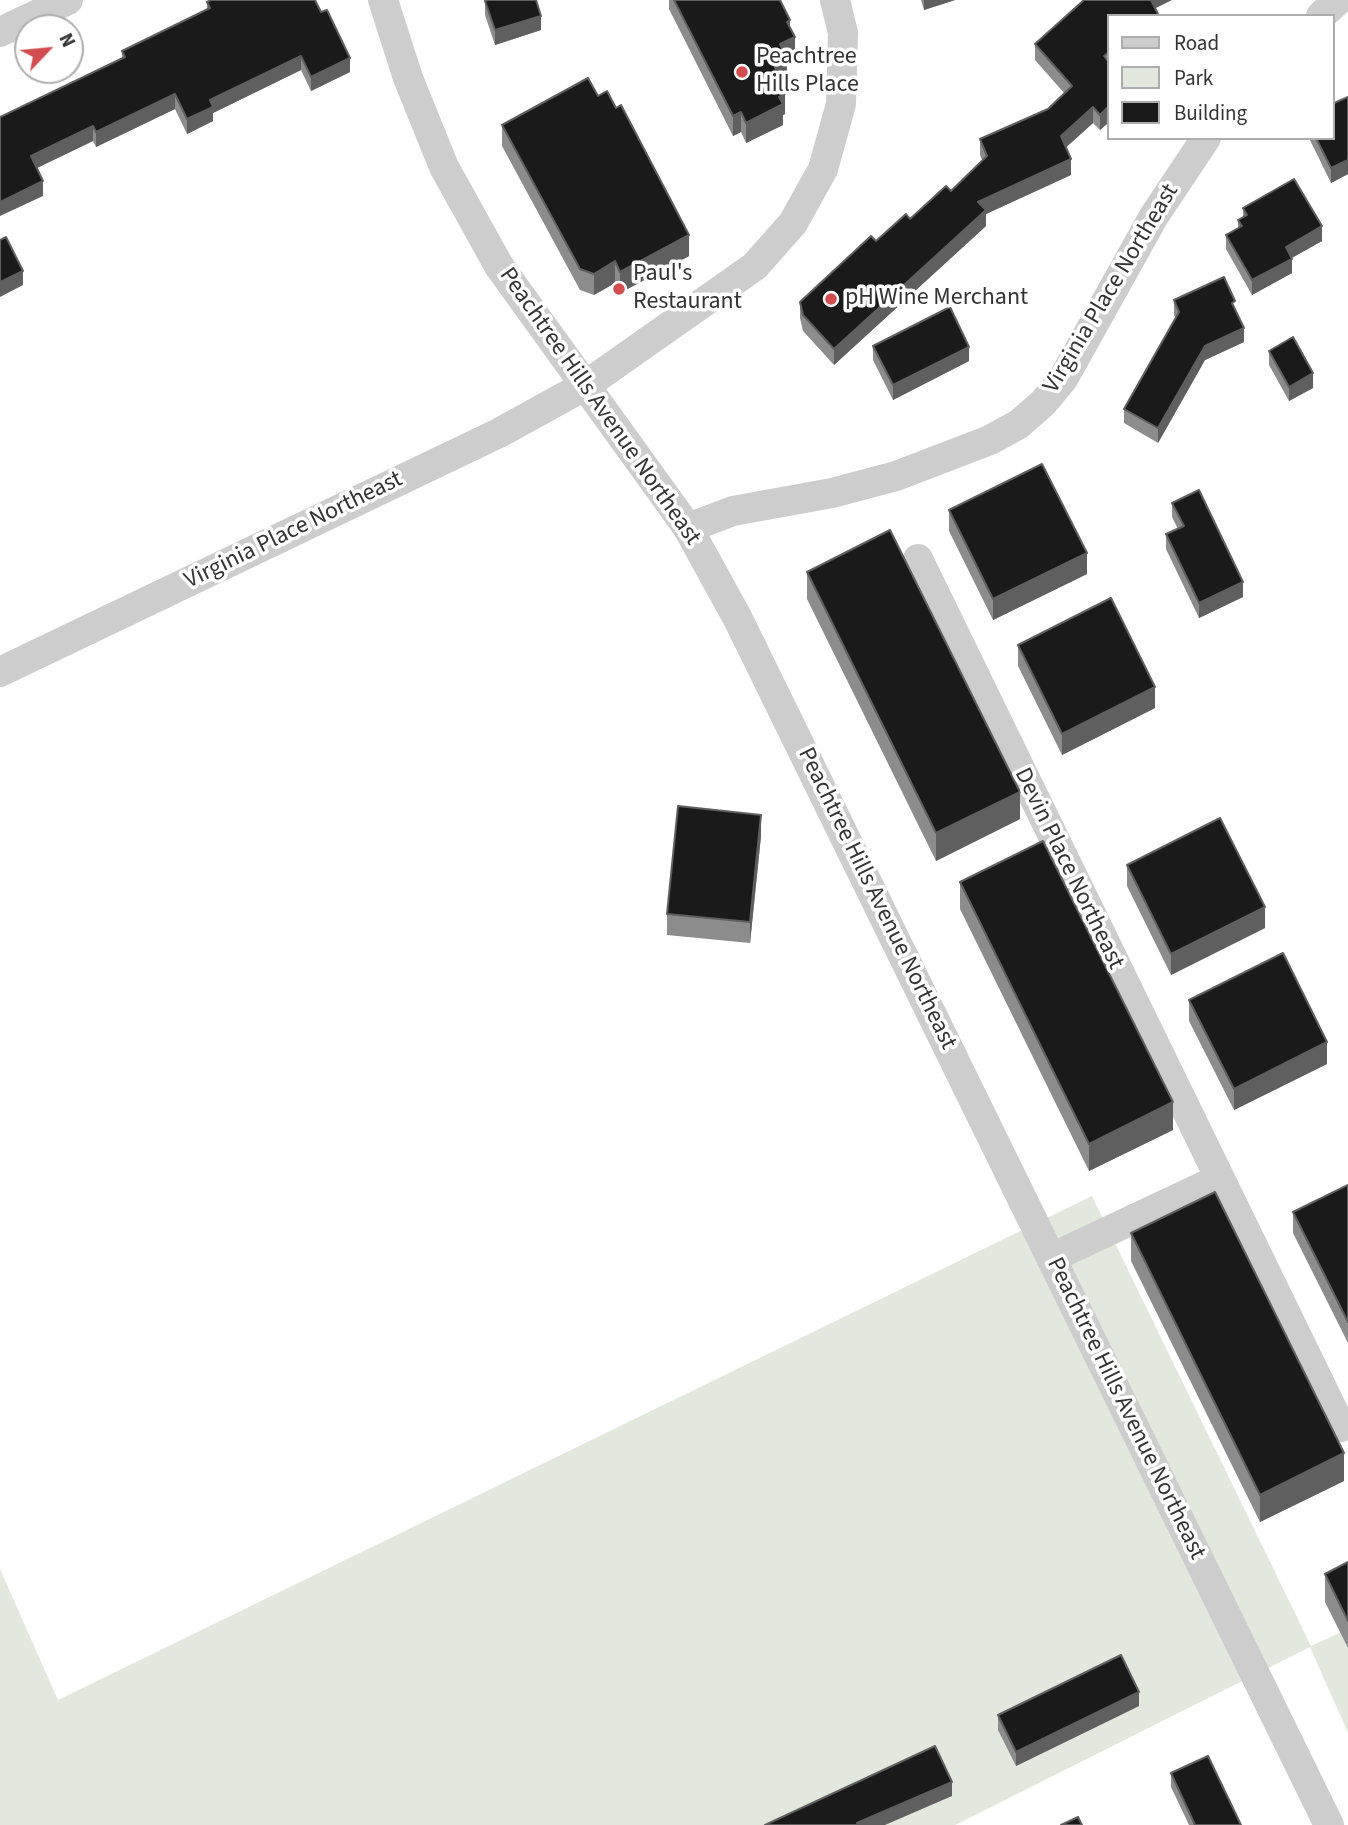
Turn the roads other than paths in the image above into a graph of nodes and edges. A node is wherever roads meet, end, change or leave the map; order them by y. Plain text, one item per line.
1 (68, 0) edge
2 (383, 0) edge
3 (835, 0) edge
4 (1338, 0) edge
5 (1323, 14) edge
6 (0, 32) edge
7 (1205, 140) edge
8 (586, 385) junction
9 (688, 528) junction
10 (918, 559) dead end
11 (0, 672) edge
12 (1219, 1179) junction
13 (1051, 1258) junction
14 (1341, 1427) dead end
15 (1329, 1825) edge

1 - 6 street
2 - 8 street, Peachtree Hills Avenue Northeast
3 - 8 street, Virginia Place Northeast
4 - 5 street
7 - 9 street, Virginia Place Northeast
8 - 9 street, Peachtree Hills Avenue Northeast
8 - 11 street, Virginia Place Northeast
9 - 13 street, Peachtree Hills Avenue Northeast
10 - 12 street, Devin Place Northeast
12 - 13 street
12 - 14 street, Devin Place Northeast
13 - 15 street, Peachtree Hills Avenue Northeast

